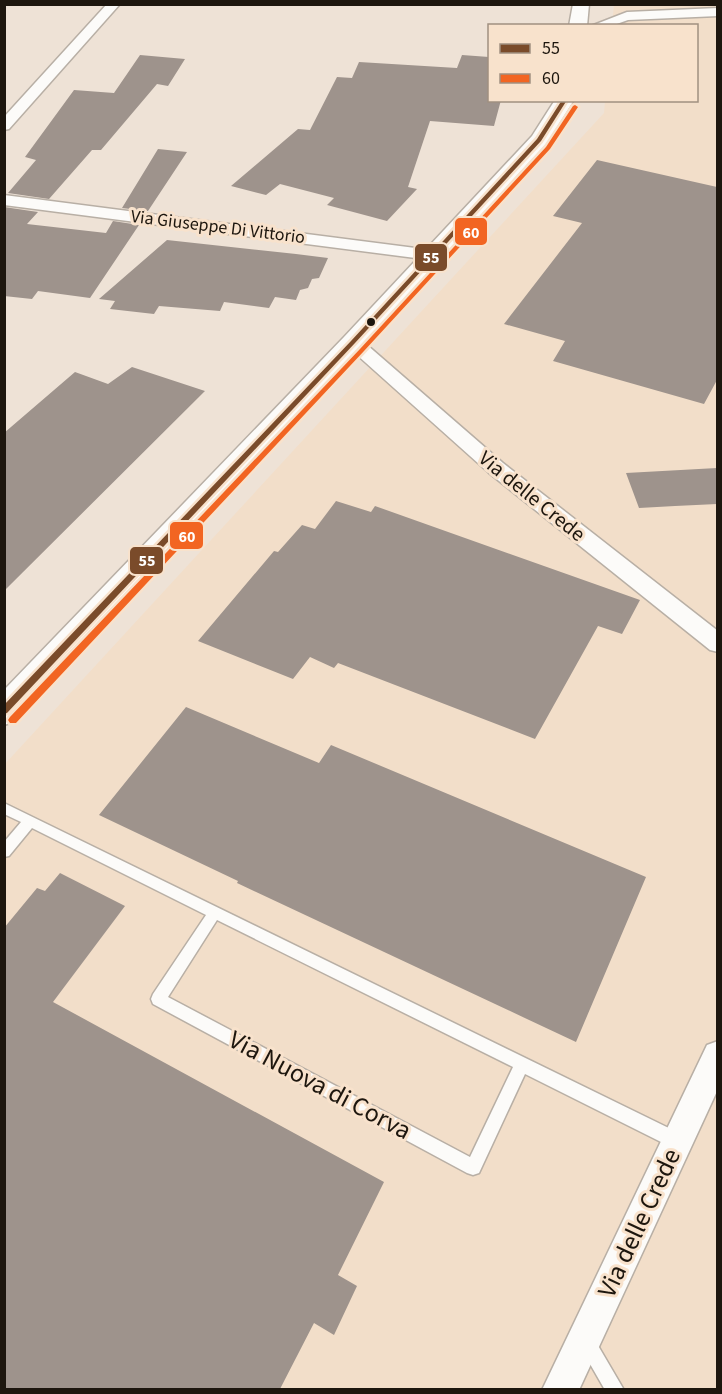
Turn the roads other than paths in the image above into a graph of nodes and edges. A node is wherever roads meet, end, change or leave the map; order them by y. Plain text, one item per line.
1 (114, 4) edge
2 (660, 4) edge
3 (717, 12) edge
4 (588, 15) edge
5 (564, 102) edge
6 (4, 126) edge
7 (4, 200) edge
8 (431, 255) junction
9 (353, 342) junction
10 (717, 644) edge
11 (4, 712) edge
12 (4, 808) edge
13 (30, 820) junction
14 (4, 852) edge
15 (215, 912) junction
16 (717, 1055) edge
17 (522, 1064) junction
18 (677, 1141) junction
19 (585, 1339) junction
20 (560, 1389) edge
21 (615, 1389) edge

1 - 6 street
2 - 3 street
3 - 4 street
5 - 8 main road
7 - 8 street, Via Giuseppe Di Vittorio
8 - 9 main road
9 - 10 street, Via delle Crede
9 - 11 main road
12 - 13 lane
13 - 14 lane
13 - 15 lane
15 - 17 lane
15 - 17 lane, Via Nuova di Corva
16 - 18 street, Via delle Crede
17 - 18 lane
18 - 19 street, Via delle Crede
19 - 20 street, Via delle Crede
19 - 21 lane

